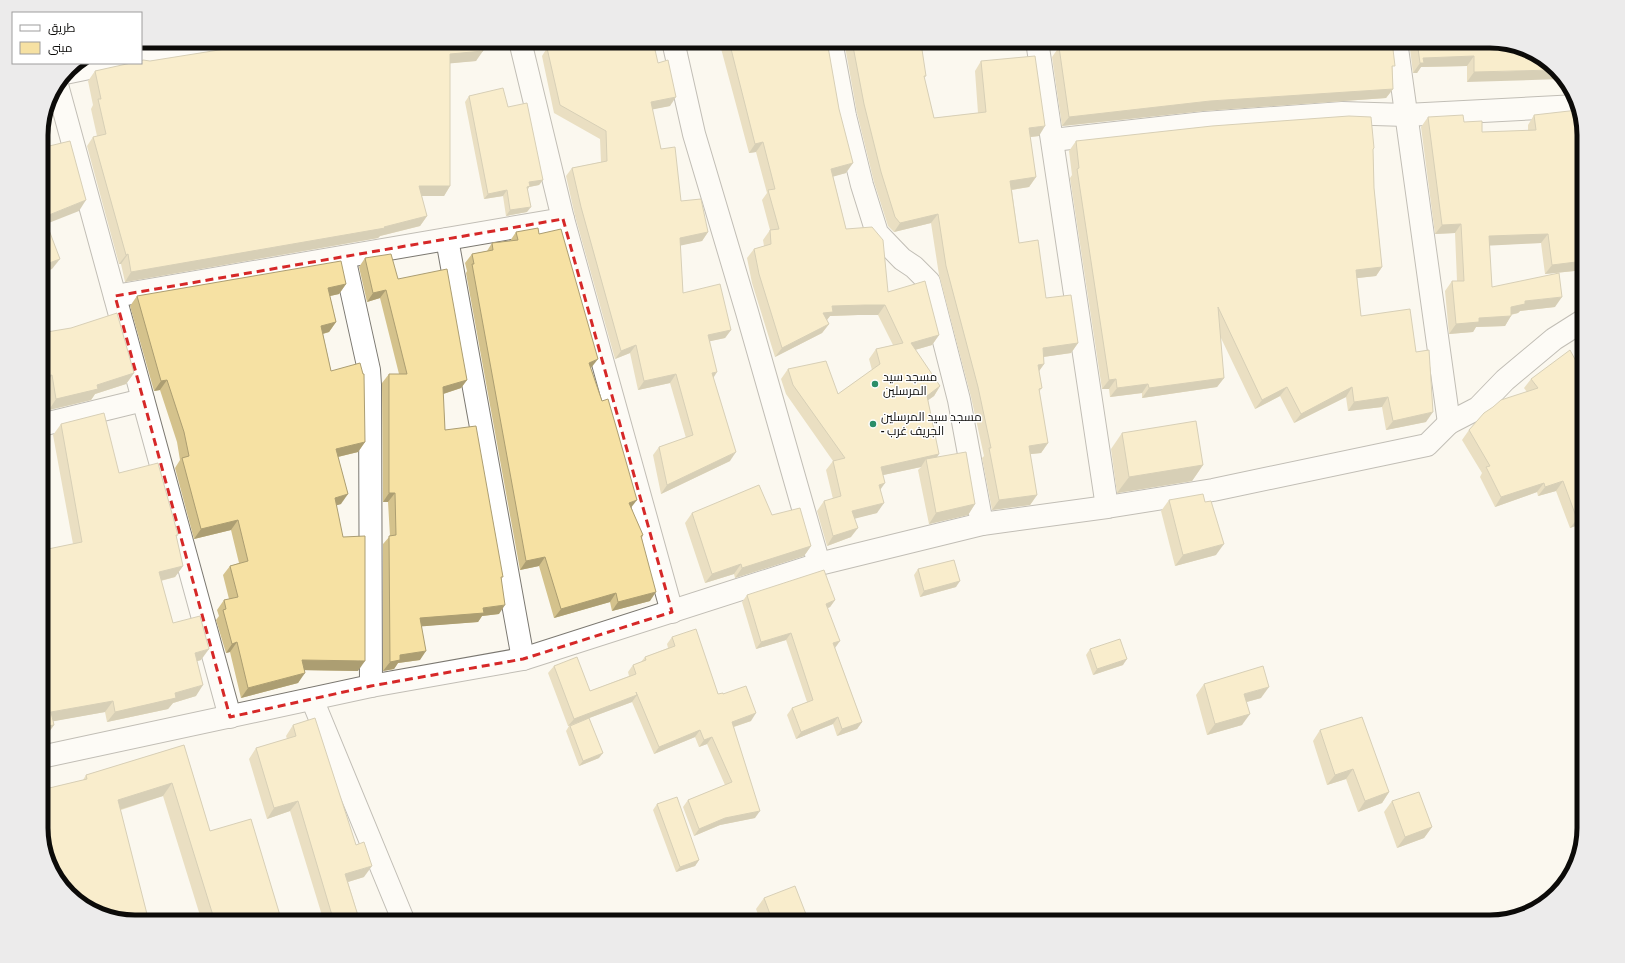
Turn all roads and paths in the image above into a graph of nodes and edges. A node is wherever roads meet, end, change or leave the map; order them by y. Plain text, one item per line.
1 (210, 48) edge
2 (522, 48) edge
3 (675, 48) edge
4 (832, 48) edge
5 (1038, 48) edge
6 (1397, 48) edge
7 (142, 58) edge
8 (108, 64) edge
9 (76, 71) edge
10 (59, 93) edge
11 (1572, 106) edge
12 (1406, 115) junction
13 (1053, 140) junction
14 (564, 219) junction
15 (447, 239) junction
16 (344, 257) junction
17 (115, 296) junction
18 (1577, 324) edge
19 (143, 400) junction
20 (48, 423) edge
21 (1449, 423) junction
22 (1107, 507) junction
23 (982, 524) junction
24 (819, 564) junction
25 (672, 612) junction
26 (523, 659) junction
27 (371, 686) junction
28 (312, 699) junction
29 (230, 717) junction
30 (48, 756) edge
31 (401, 915) edge

1 - 7 street
2 - 14 street
3 - 24 street
4 - 23 street
5 - 13 street
6 - 12 street
8 - 9 street
10 - 17 street
11 - 12 street
12 - 13 street
12 - 21 street
13 - 22 street
14 - 15 street
14 - 25 street
15 - 16 street
15 - 26 street
16 - 17 street
16 - 27 street
17 - 19 street
18 - 21 street
19 - 20 street
19 - 29 street
21 - 22 street
22 - 23 street
23 - 24 street
24 - 25 street
25 - 26 street
26 - 27 street
27 - 28 street
28 - 29 street
28 - 31 street
29 - 30 street

